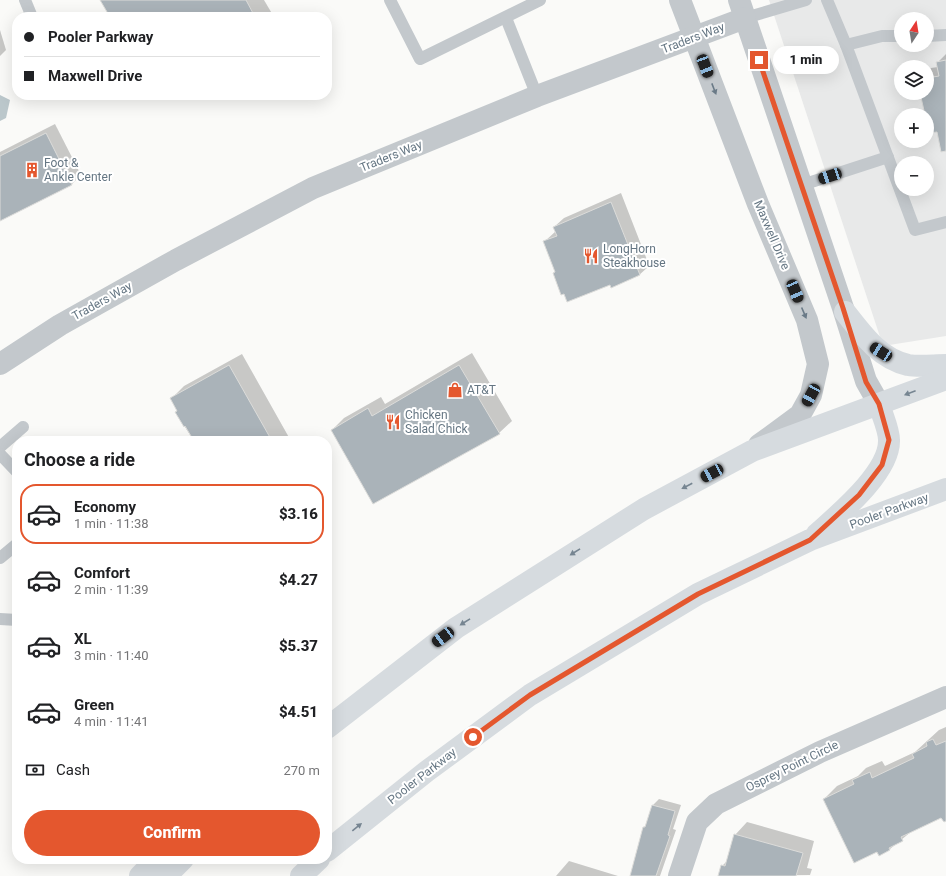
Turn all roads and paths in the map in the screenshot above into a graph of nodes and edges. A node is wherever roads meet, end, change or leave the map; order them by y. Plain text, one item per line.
1 (25, 0) edge
2 (390, 0) edge
3 (540, 0) edge
4 (680, 0) edge
5 (806, 0) edge
6 (827, 0) edge
7 (742, 9) edge
8 (30, 12) edge
9 (506, 18) junction
10 (946, 35) edge
11 (894, 36) edge
12 (934, 36) edge
13 (694, 38) junction
14 (846, 45) junction
15 (537, 96) junction
16 (888, 157) junction
17 (802, 185) junction
18 (946, 222) edge
19 (845, 312) junction
20 (0, 364) edge
21 (946, 365) edge
22 (946, 379) edge
23 (879, 404) junction
24 (23, 427) dead end
25 (13, 436) edge
26 (12, 437) edge
27 (0, 447) edge
28 (752, 451) junction
29 (0, 454) edge
30 (12, 467) edge
31 (946, 489) edge
32 (810, 540) junction
33 (12, 548) edge
34 (0, 558) edge
35 (0, 619) edge
36 (12, 621) edge
37 (946, 697) edge
38 (332, 724) edge
39 (332, 847) edge
40 (152, 864) edge
41 (178, 864) edge
42 (314, 864) edge
43 (140, 876) edge
44 (166, 876) edge
45 (301, 876) edge
46 (679, 876) edge

1 - 8 lane
2 - 9 lane
3 - 9 lane
4 - 13 street, Maxwell Drive
5 - 7 lane, Traders Way
6 - 14 lane
7 - 13 street, Traders Way
7 - 17 street
9 - 15 lane
10 - 12 lane
11 - 14 lane
13 - 15 street, Traders Way
13 -> 28 street, Maxwell Drive
14 - 16 lane
15 - 20 street, Traders Way
16 - 17 lane
16 - 18 lane
17 - 19 street
19 - 21 main road
19 - 23 street
22 -> 23 main road
23 - 28 main road
23 - 32 main road
24 - 25 lane
26 - 27 lane
28 -> 38 main road
29 - 30 lane
31 - 32 main road, Pooler Parkway
39 -> 32 main road, Pooler Parkway
33 - 34 lane
35 - 36 lane
37 - 46 street, Osprey Point Circle
40 - 43 main road
41 - 44 main road
42 - 45 main road

